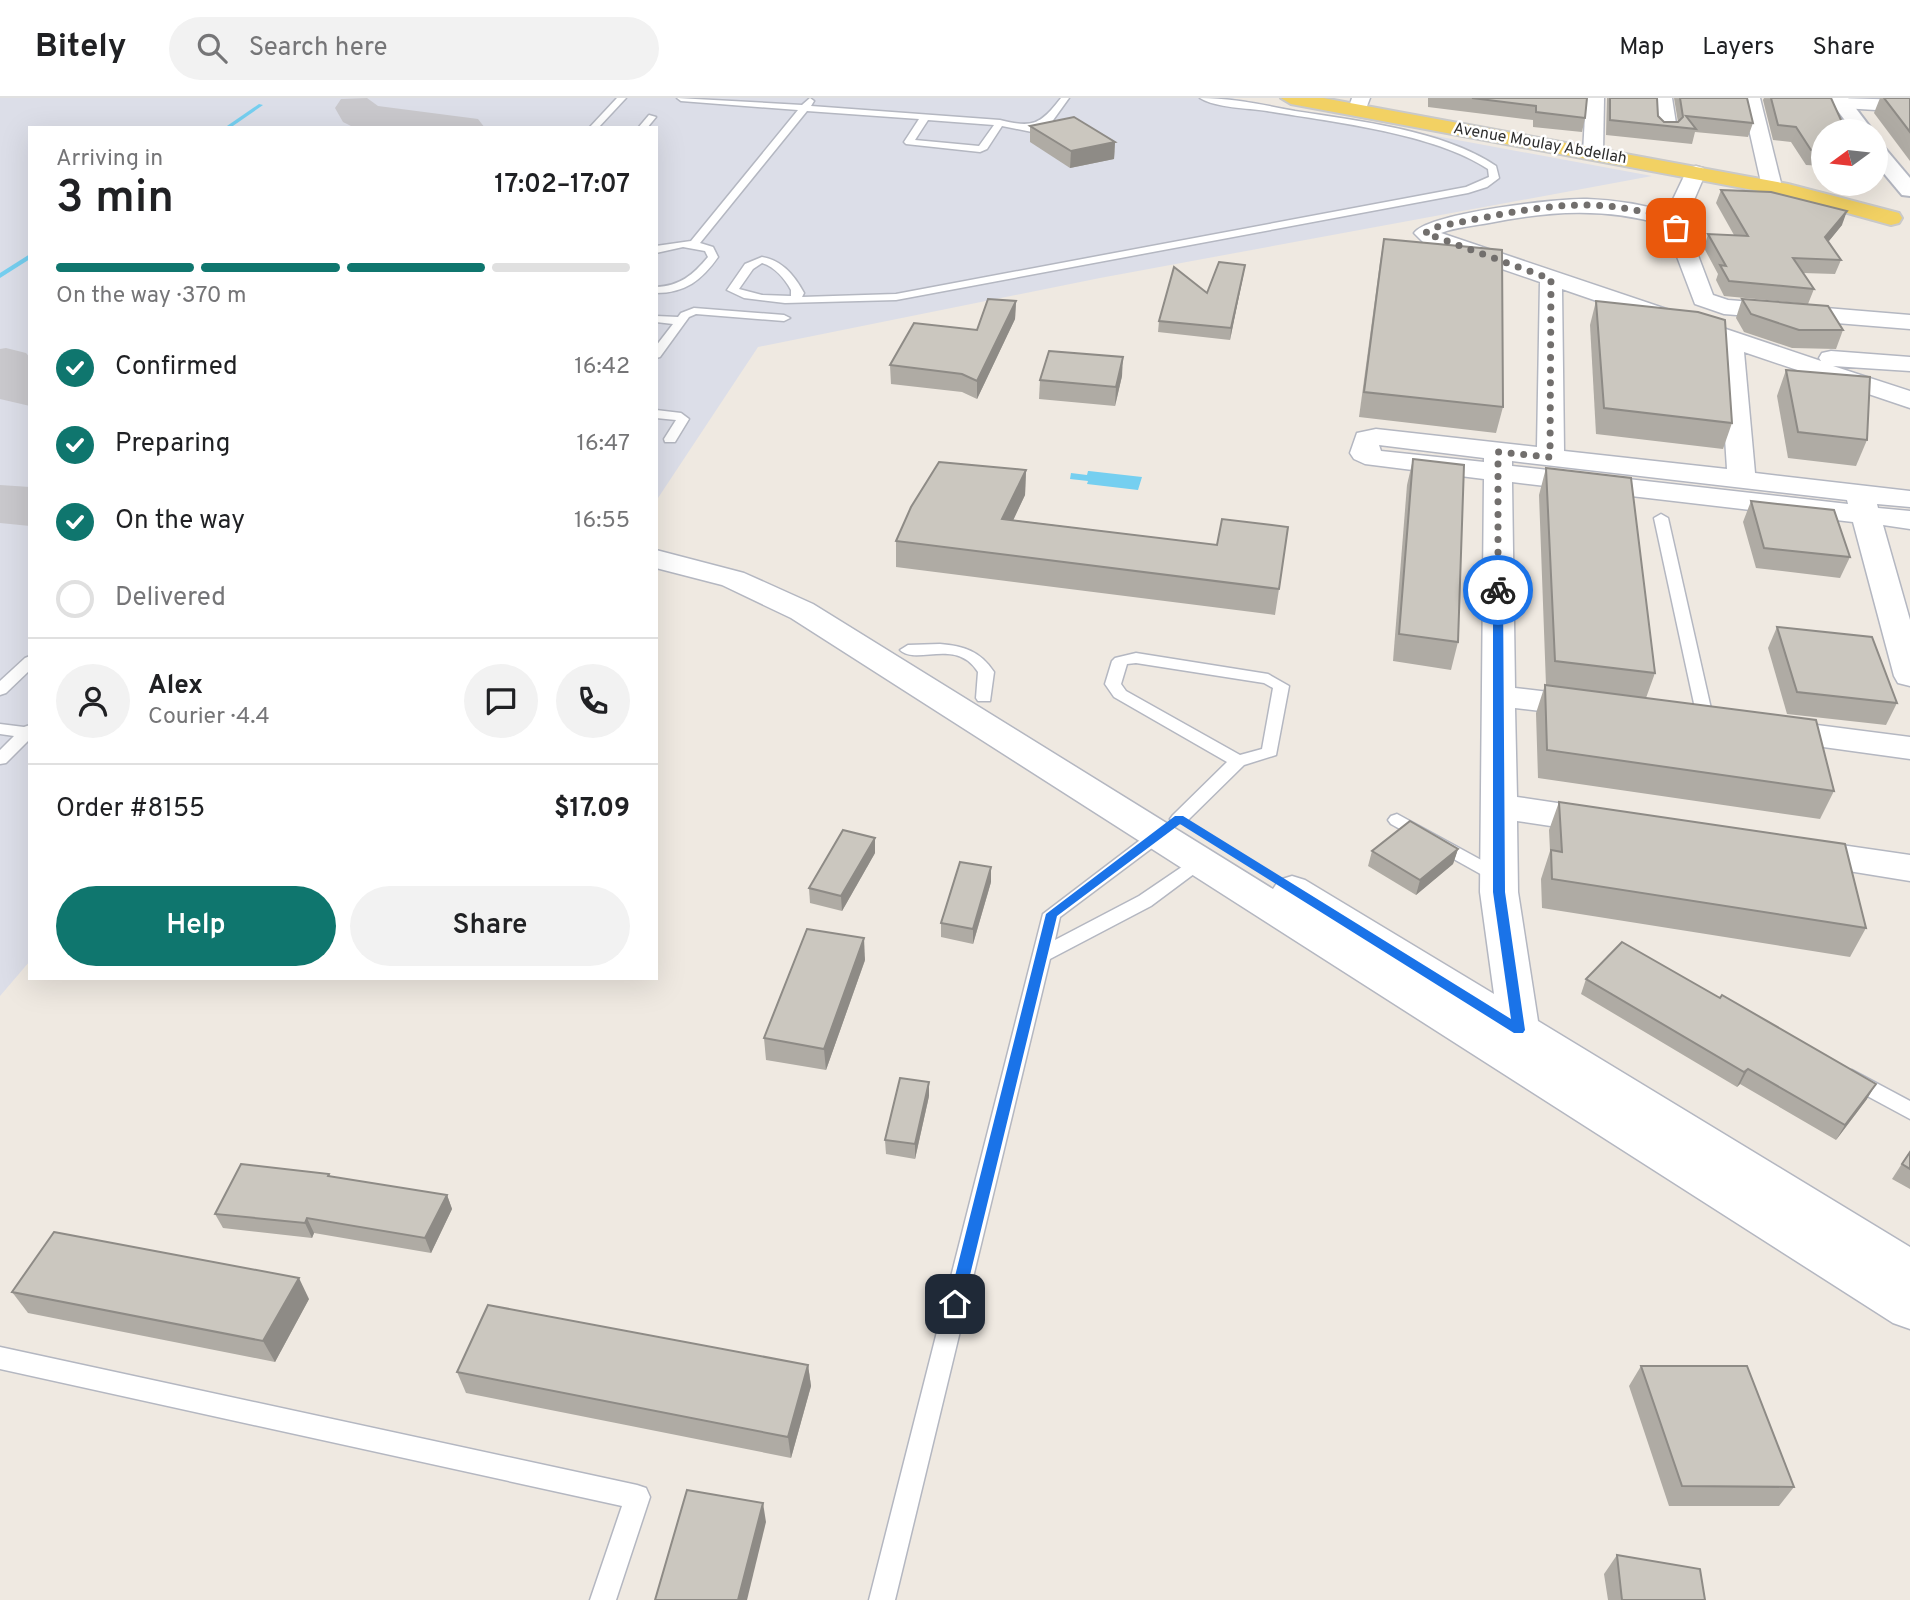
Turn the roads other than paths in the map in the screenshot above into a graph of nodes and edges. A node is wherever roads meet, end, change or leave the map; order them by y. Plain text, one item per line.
1 (622, 98) edge
2 (681, 98) edge
3 (1065, 98) edge
4 (1204, 98) edge
5 (1292, 98) edge
6 (1595, 98) edge
7 (1663, 98) edge
8 (1751, 98) edge
9 (1840, 100) edge
10 (808, 102) edge
11 (1359, 104) edge
12 (1910, 106) edge
13 (652, 117) dead end
14 (925, 117) junction
15 (1854, 119) edge
16 (1000, 123) junction
17 (595, 126) edge
18 (644, 126) edge
19 (1028, 128) junction
20 (1667, 130) edge
21 (1040, 132) edge
22 (1593, 153) junction
23 (1696, 172) junction
24 (1888, 177) edge
25 (1780, 188) junction
26 (1902, 208) edge
27 (1674, 221) junction
28 (694, 244) junction
29 (658, 249) edge
30 (1551, 279) junction
31 (658, 290) edge
32 (795, 299) junction
33 (784, 318) dead end
34 (658, 319) edge
35 (681, 321) junction
36 (1910, 322) edge
37 (1731, 338) junction
38 (658, 352) edge
39 (1777, 354) junction
40 (1910, 365) edge
41 (1910, 400) edge
42 (658, 414) edge
43 (670, 439) dead end
44 (1550, 457) junction
45 (1498, 462) junction
46 (1742, 480) junction
47 (1863, 504) junction
48 (1909, 509) edge
49 (1661, 518) dead end
50 (658, 544) edge
51 (658, 560) edge
52 (26, 669) edge
53 (1910, 676) edge
54 (0, 690) edge
55 (1498, 696) junction
56 (1623, 711) edge
57 (1692, 720) joint
58 (0, 729) edge
59 (28, 732) edge
60 (28, 733) edge
61 (1910, 748) edge
62 (0, 759) edge
63 (1238, 761) junction
64 (1499, 806) junction
65 (1397, 820) dead end
66 (1169, 827) junction
67 (1636, 827) edge
68 (1773, 848) edge
69 (1211, 853) junction
70 (1910, 868) edge
71 (1499, 877) junction
72 (1042, 955) junction
73 (1510, 1040) junction
74 (1838, 1070) edge
75 (1910, 1111) edge
76 (1910, 1272) edge
77 (1910, 1308) edge
78 (0, 1358) edge
79 (603, 1600) edge
80 (882, 1600) edge

1 - 17 lane
2 - 10 lane
3 - 19 lane
4 - 32 lane
5 - 11 main road, Avenue Moulay Abdellah
6 - 22 street
7 - 20 street
8 - 25 street
9 - 12 street
9 - 15 street
10 - 14 lane
10 - 28 lane
11 - 22 main road, Avenue Moulay Abdellah
13 - 18 lane
14 - 16 lane
14 - 16 lane
16 - 19 lane
19 - 21 lane
22 - 23 main road, Avenue Moulay Abdellah
23 - 25 main road, Avenue Moulay Abdellah
23 - 27 street
24 - 26 street
25 - 26 main road, Avenue Moulay Abdellah
27 - 30 street
27 - 36 street
28 - 29 lane
28 - 31 lane
30 - 37 street
30 - 44 street
32 - 32 lane
33 - 35 lane
34 - 35 lane
35 - 38 lane
37 - 39 street
37 - 46 street
39 - 40 street
39 - 41 street
42 - 43 lane
44 - 45 street
44 - 46 street
45 - 47 street
45 - 55 street
46 - 47 street
47 - 48 street
47 - 53 street
49 - 57 lane
50 - 66 street
51 - 66 street
52 - 54 lane
55 - 56 street
55 - 64 street
57 - 61 street
58 - 59 lane
60 - 62 lane
63 - 63 lane
63 - 66 lane
64 - 67 street
64 - 71 street
65 - 71 lane
66 - 69 street
66 - 72 lane
68 - 70 street
69 - 72 lane
69 - 73 street
71 - 73 street
72 - 80 lane
73 - 76 street
73 - 77 street
74 - 75 lane
78 - 79 lane

